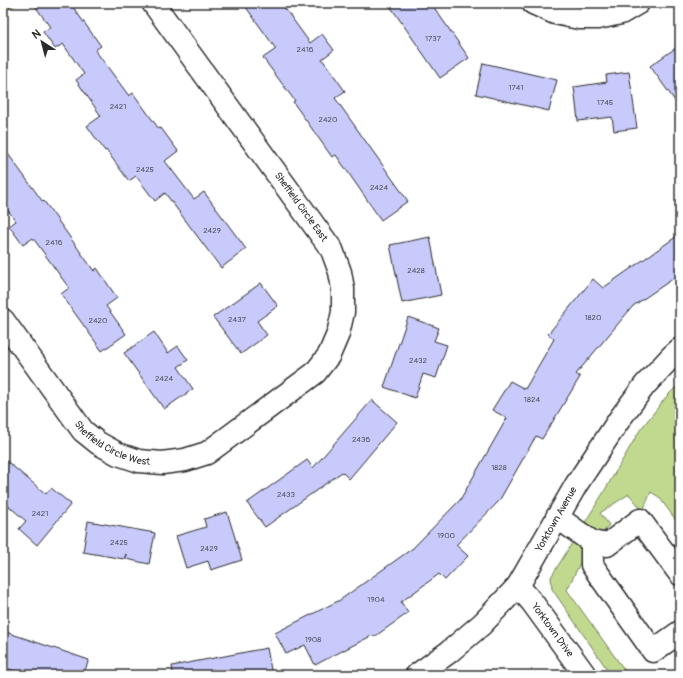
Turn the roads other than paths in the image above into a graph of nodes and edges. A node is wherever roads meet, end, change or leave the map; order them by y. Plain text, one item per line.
1 (153, 3) edge
2 (532, 3) edge
3 (638, 3) edge
4 (3, 320) edge
5 (680, 349) edge
6 (261, 413) joint
7 (557, 517) junction
8 (592, 542) junction
9 (680, 574) edge
10 (518, 586) junction
11 (680, 632) edge
12 (417, 675) edge
13 (585, 675) edge

1 - 6 street, Sheffield Circle East
2 - 3 street
4 - 6 street, Sheffield Circle West
5 - 7 street, Yorktown Avenue
7 - 8 street
7 - 10 street, Yorktown Avenue
8 - 9 street
8 - 11 street
10 - 12 street, Yorktown Avenue
10 - 13 street, Yorktown Drive

